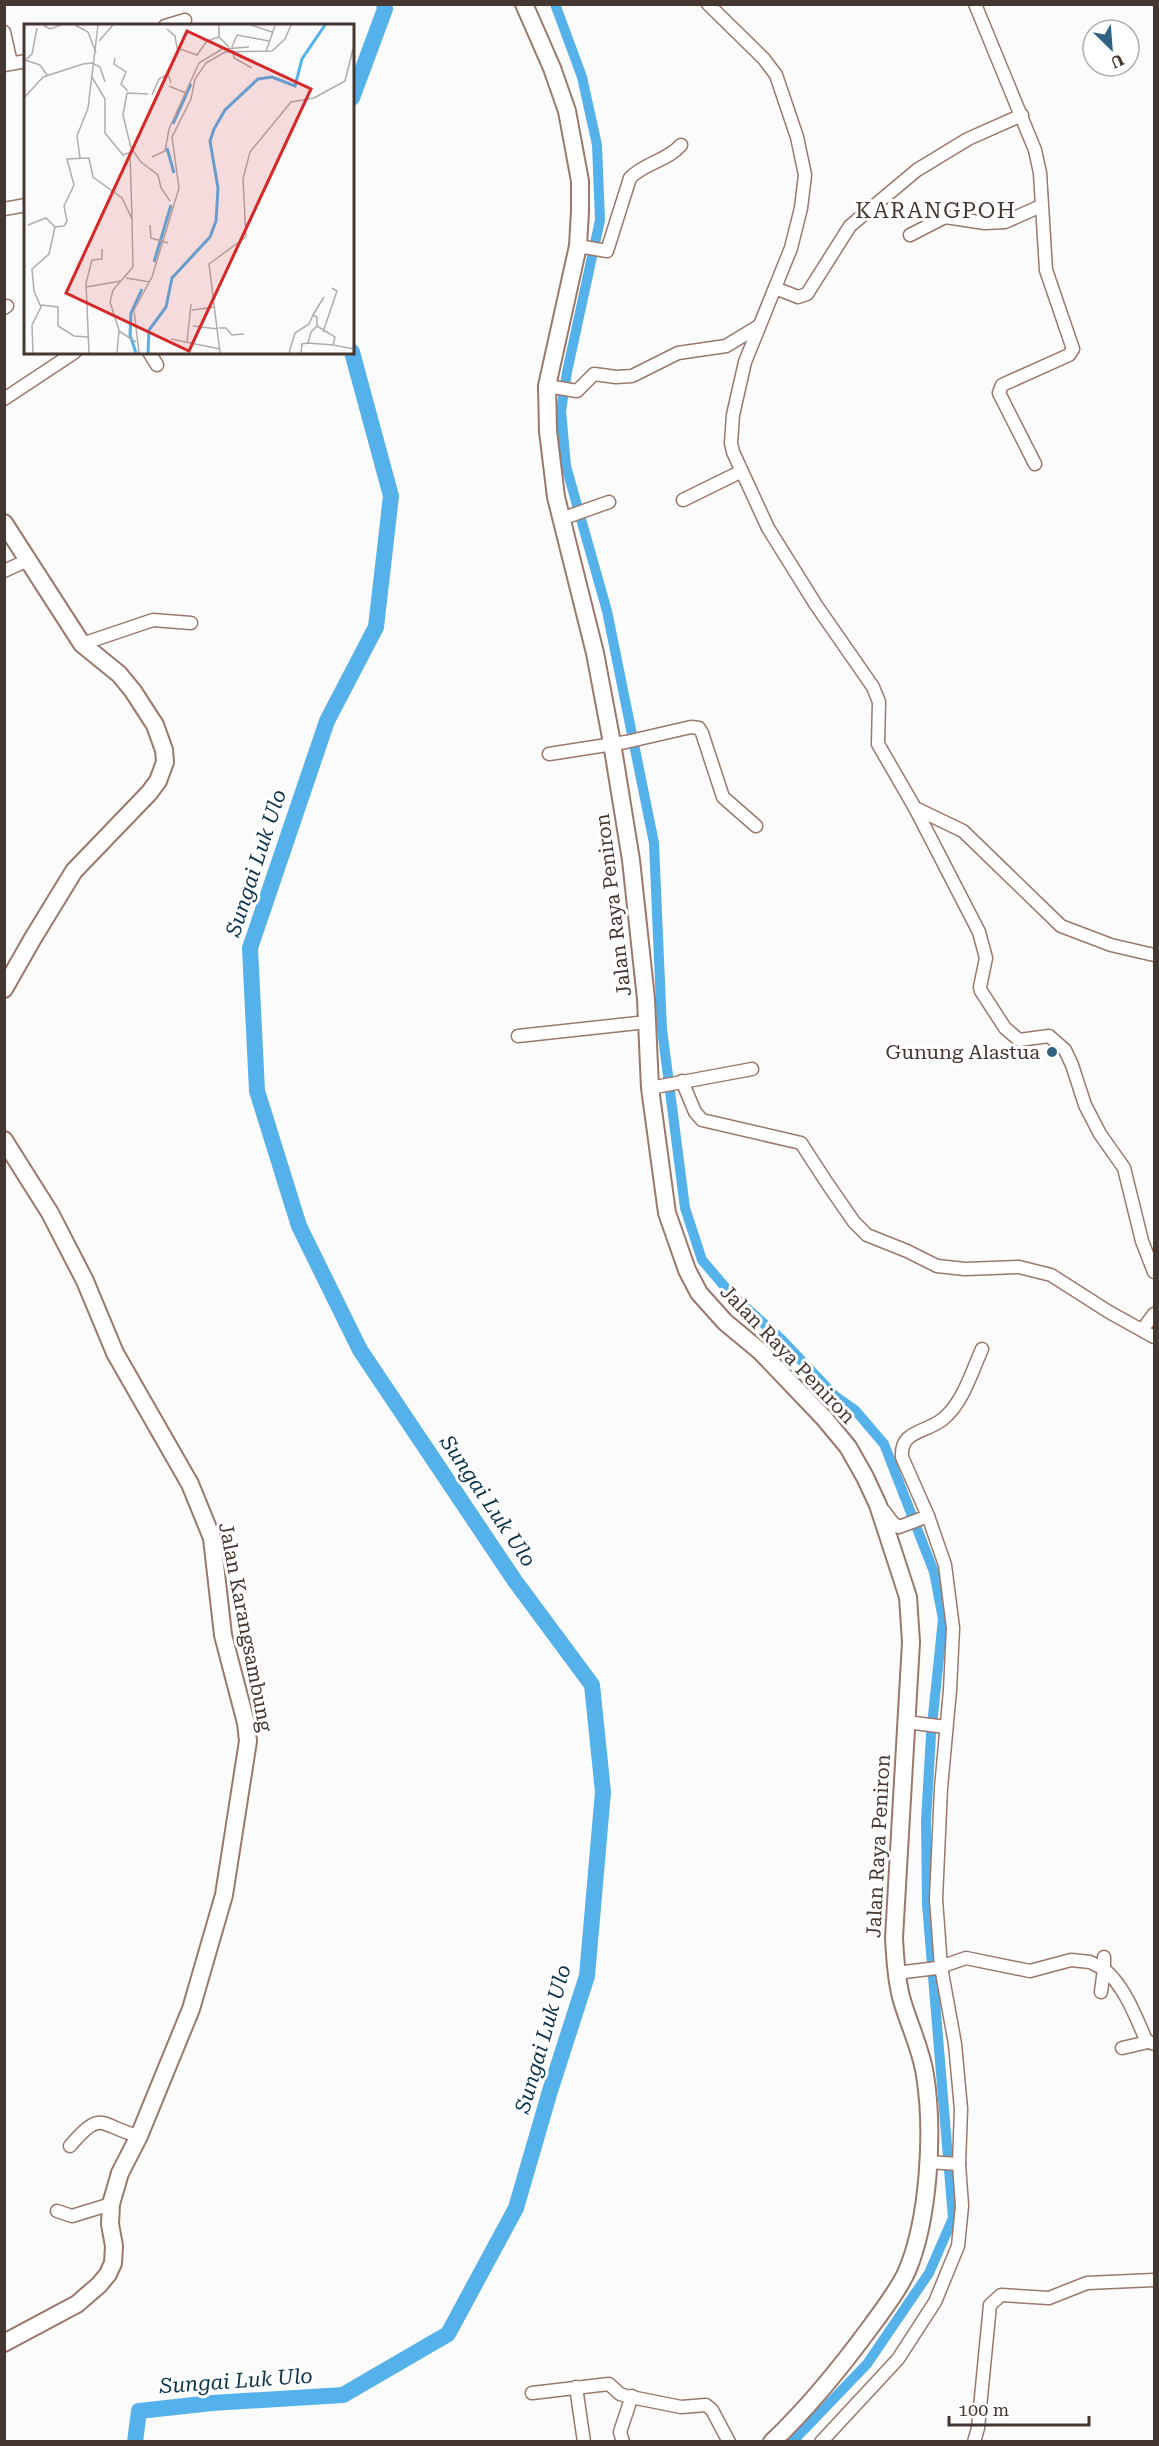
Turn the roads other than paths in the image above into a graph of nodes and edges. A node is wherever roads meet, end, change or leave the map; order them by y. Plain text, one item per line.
1 (524, 4) edge
2 (708, 4) edge
3 (975, 4) edge
4 (185, 20) dead end
5 (172, 24) edge
6 (4, 32) edge
7 (24, 61) edge
8 (8, 64) edge
9 (1022, 115) junction
10 (681, 145) dead end
11 (24, 205) edge
12 (1041, 206) junction
13 (4, 208) edge
14 (910, 235) dead end
15 (583, 247) junction
16 (776, 288) junction
17 (759, 326) junction
18 (72, 354) edge
19 (150, 354) edge
20 (158, 365) dead end
21 (555, 387) junction
22 (4, 399) edge
23 (1035, 464) dead end
24 (740, 472) junction
25 (683, 500) dead end
26 (609, 502) dead end
27 (566, 517) junction
28 (4, 523) edge
29 (26, 561) junction
30 (7, 569) edge
31 (191, 622) dead end
32 (82, 644) junction
33 (619, 742) junction
34 (549, 754) dead end
35 (915, 808) junction
36 (756, 826) dead end
37 (1155, 955) edge
38 (4, 989) edge
39 (647, 1022) junction
40 (518, 1036) dead end
41 (752, 1070) dead end
42 (680, 1082) junction
43 (657, 1086) junction
44 (4, 1140) edge
45 (1155, 1272) edge
46 (1155, 1314) edge
47 (1142, 1330) junction
48 (1155, 1337) edge
49 (982, 1349) dead end
50 (878, 1505) junction
51 (924, 1517) junction
52 (912, 1723) junction
53 (943, 1727) junction
54 (1104, 1963) junction
55 (939, 1968) junction
56 (896, 1973) junction
57 (1101, 1992) dead end
58 (1151, 2043) edge
59 (1122, 2048) dead end
60 (133, 2134) junction
61 (70, 2146) dead end
62 (931, 2162) junction
63 (957, 2164) junction
64 (100, 2208) junction
65 (57, 2211) dead end
66 (1155, 2280) edge
67 (4, 2343) edge
68 (576, 2387) junction
69 (532, 2393) dead end
70 (632, 2396) junction
71 (584, 2442) edge
72 (623, 2442) edge
73 (729, 2442) edge
74 (772, 2442) edge
75 (821, 2442) edge
76 (974, 2442) edge

1 - 15 main road, Jalan Raya Peniron
2 - 16 street
3 - 9 street
4 - 5 street
6 - 8 street
7 - 8 street
9 - 12 street
9 - 16 street
10 - 15 street
11 - 13 street
12 - 14 street
12 - 23 street
15 - 21 main road, Jalan Raya Peniron
16 - 17 street
17 - 21 street
17 - 24 street
18 - 22 street
19 - 20 street
21 - 27 main road, Jalan Raya Peniron
24 - 25 street
24 - 35 street
26 - 27 street
27 - 33 main road, Jalan Raya Peniron
28 - 29 main road
29 - 30 street
29 - 32 main road
31 - 32 street
32 - 38 main road
33 - 34 street
33 - 36 street
33 - 39 main road, Jalan Raya Peniron
35 - 37 street
35 - 45 street
39 - 40 street
39 - 43 main road, Jalan Raya Peniron
41 - 42 street
42 - 43 street
42 - 47 street
43 - 50 main road, Jalan Raya Peniron
44 - 60 main road, Jalan Karangsambung
46 - 47 street
47 - 48 street
49 - 51 street
50 - 51 street
50 - 52 main road, Jalan Raya Peniron
51 - 53 street
52 - 53 street
52 - 56 main road, Jalan Raya Peniron
53 - 55 street
54 - 55 street
54 - 57 street
54 - 58 street
55 - 56 street
55 - 63 street
56 - 62 main road, Jalan Raya Peniron
58 - 59 street
60 - 61 street
60 - 64 main road, Jalan Karangsambung
62 - 63 street
62 - 74 main road, Jalan Raya Peniron
63 - 75 street
64 - 65 street
64 - 67 main road, Jalan Karangsambung
66 - 76 street
68 - 69 street
68 - 70 street
68 - 71 street
70 - 72 street
70 - 73 street

